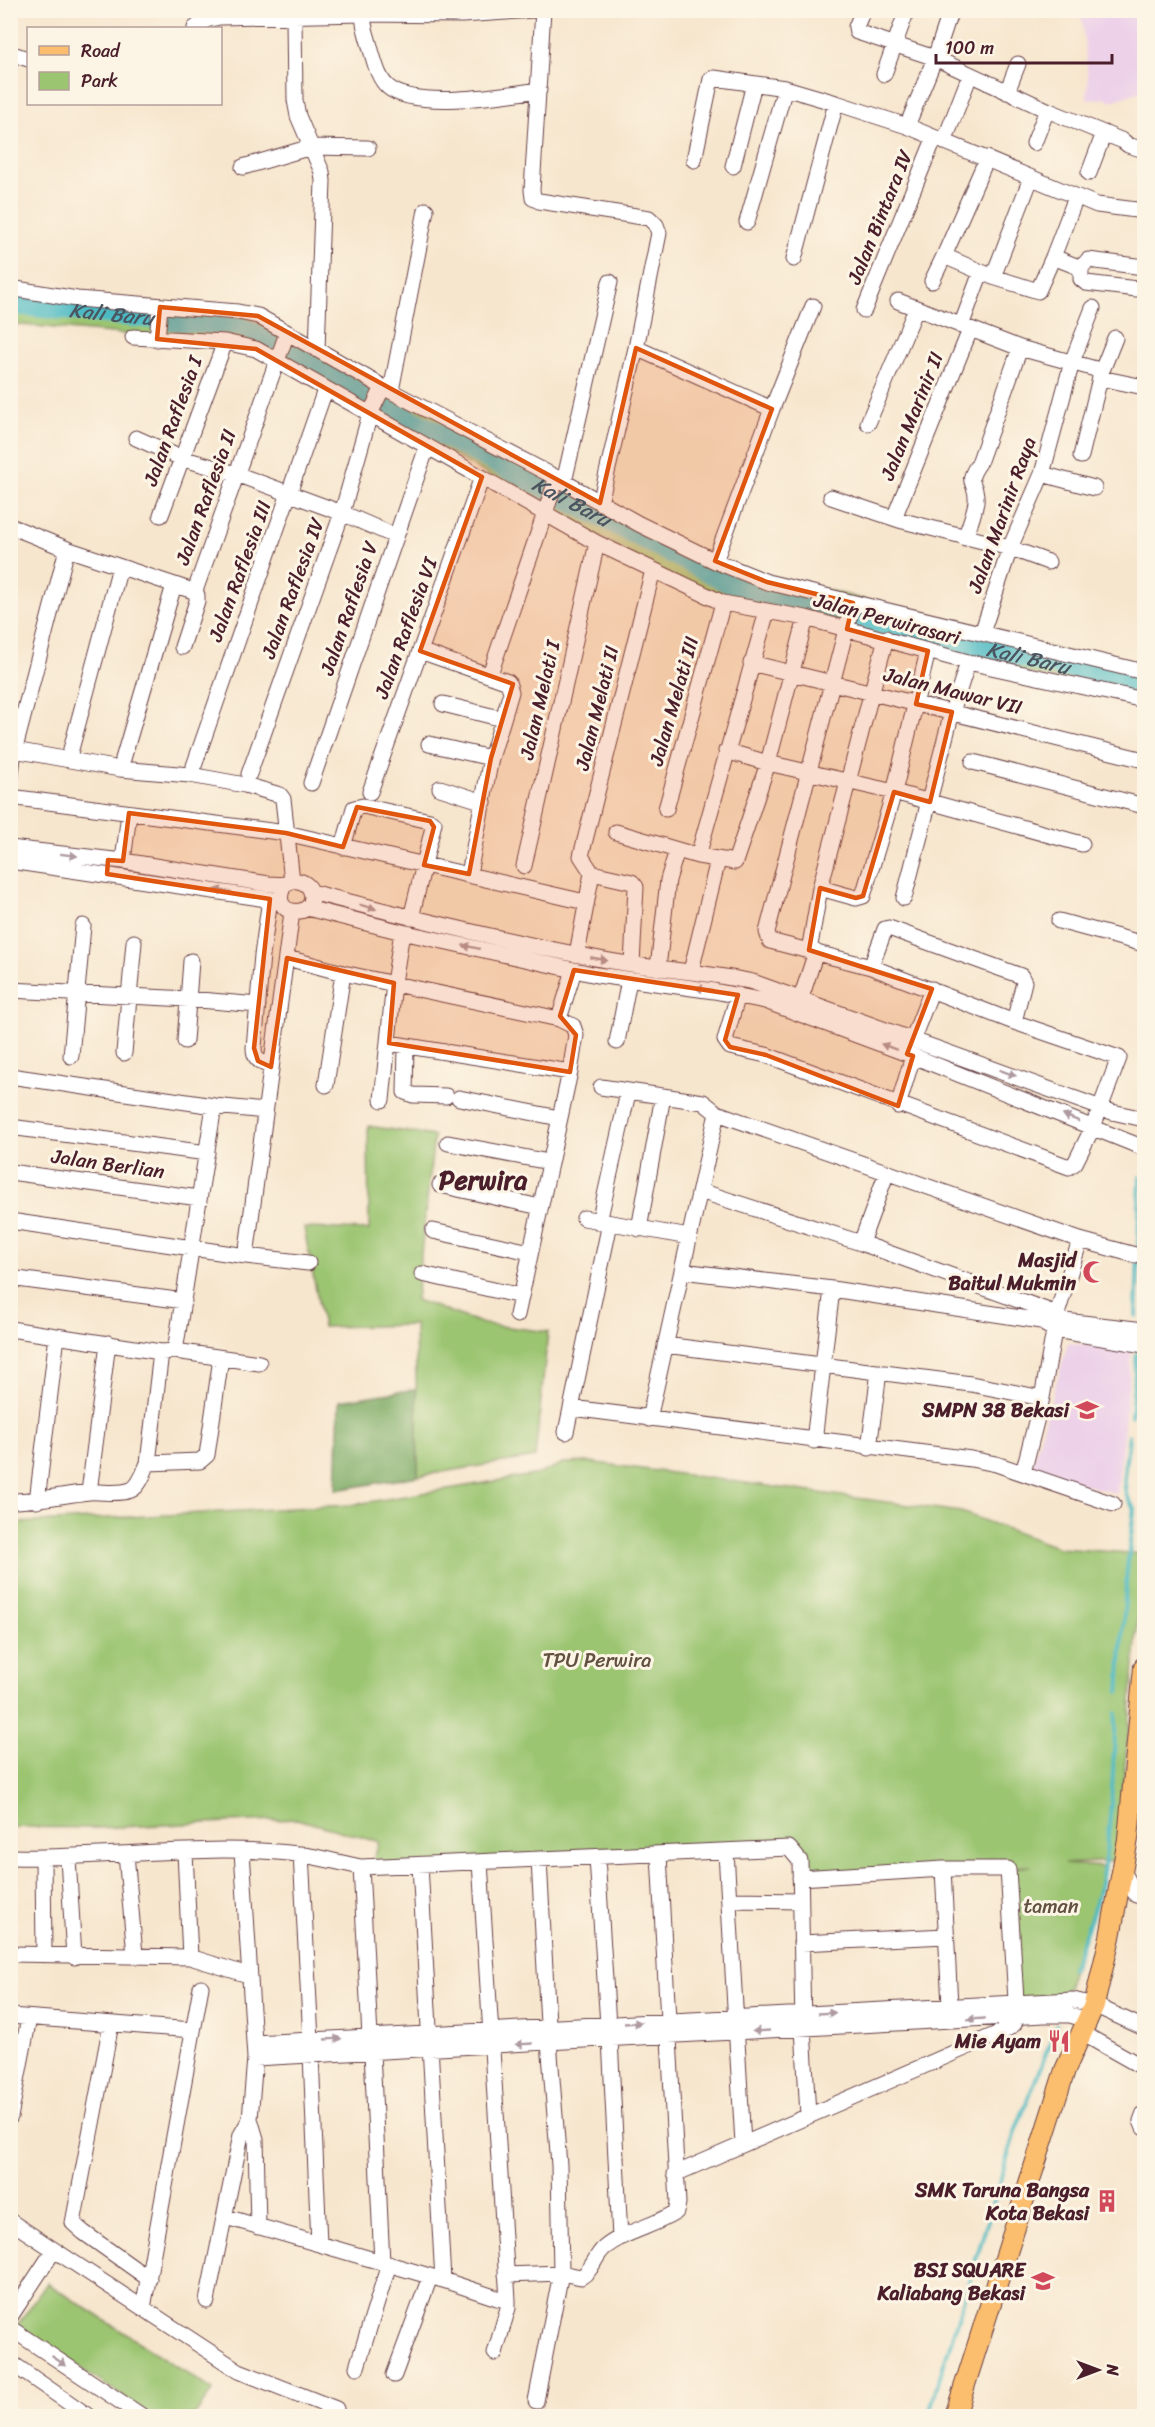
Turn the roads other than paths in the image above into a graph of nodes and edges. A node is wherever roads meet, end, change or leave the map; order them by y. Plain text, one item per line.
1 (534, 10) edge
2 (543, 10) edge
3 (863, 10) edge
4 (907, 10) edge
5 (360, 13) edge
6 (462, 13) edge
7 (950, 14) edge
8 (294, 16) junction
9 (202, 20) edge
10 (895, 45) junction
11 (10, 53) edge
12 (935, 58) junction
13 (27, 59) edge
14 (1018, 64) dead end
15 (884, 74) dead end
16 (970, 75) junction
17 (754, 84) junction
18 (785, 88) junction
19 (539, 90) junction
20 (1007, 92) junction
21 (836, 103) junction
22 (1047, 110) junction
23 (907, 126) junction
24 (1104, 133) junction
25 (939, 140) junction
26 (1034, 143) dead end
27 (311, 147) junction
28 (368, 148) dead end
29 (1144, 150) edge
30 (987, 158) junction
31 (694, 160) dead end
32 (733, 166) dead end
33 (243, 167) dead end
34 (1089, 172) dead end
35 (1031, 178) junction
36 (1076, 197) junction
37 (426, 210) dead end
38 (1144, 211) edge
39 (747, 222) dead end
40 (944, 256) junction
41 (1053, 256) junction
42 (794, 259) dead end
43 (1144, 267) edge
44 (1081, 268) junction
45 (987, 274) junction
46 (932, 281) dead end
47 (610, 282) dead end
48 (10, 288) edge
49 (1137, 289) dead end
50 (898, 301) dead end
51 (813, 306) dead end
52 (1093, 308) dead end
53 (916, 309) junction
54 (160, 310) junction
55 (864, 310) dead end
56 (965, 328) junction
57 (158, 335) junction
58 (133, 337) dead end
59 (1114, 338) dead end
60 (225, 342) junction
61 (283, 346) junction
62 (636, 348) junction
63 (1020, 348) junction
64 (317, 350) junction
65 (1072, 363) junction
66 (1100, 374) junction
67 (1144, 387) edge
68 (385, 389) junction
69 (325, 390) junction
70 (772, 409) junction
71 (372, 410) junction
72 (868, 423) dead end
73 (136, 438) dead end
74 (426, 447) junction
75 (1081, 456) dead end
76 (181, 458) junction
77 (236, 474) junction
78 (1042, 474) junction
79 (482, 477) junction
80 (559, 480) junction
81 (1094, 488) dead end
82 (290, 495) junction
83 (831, 497) dead end
84 (600, 503) junction
85 (548, 508) junction
86 (342, 513) junction
87 (161, 515) dead end
88 (894, 518) junction
89 (10, 526) edge
90 (395, 536) junction
91 (965, 538) junction
92 (597, 543) junction
93 (1010, 548) junction
94 (67, 549) junction
95 (715, 561) junction
96 (1048, 562) dead end
97 (120, 567) junction
98 (653, 570) junction
99 (174, 585) junction
100 (193, 591) junction
101 (723, 603) junction
102 (766, 611) junction
103 (806, 618) junction
104 (850, 618) junction
105 (982, 633) junction
106 (886, 638) junction
107 (182, 648) dead end
108 (420, 651) junction
109 (928, 651) junction
110 (968, 662) junction
111 (751, 663) junction
112 (791, 672) junction
113 (1144, 672) edge
114 (490, 674) junction
115 (832, 683) junction
116 (873, 693) junction
117 (1144, 700) edge
118 (443, 704) dead end
119 (916, 704) junction
120 (952, 712) junction
121 (503, 719) junction
122 (16, 744) dead end
123 (429, 744) dead end
124 (726, 751) junction
125 (70, 753) dead end
126 (491, 758) junction
127 (123, 759) dead end
128 (1144, 760) edge
129 (973, 762) dead end
130 (768, 763) junction
131 (194, 766) dead end
132 (808, 773) junction
133 (249, 774) dead end
134 (10, 782) edge
135 (850, 782) junction
136 (311, 783) dead end
137 (440, 788) dead end
138 (370, 792) dead end
139 (894, 792) junction
140 (10, 797) edge
141 (930, 801) junction
142 (484, 802) junction
143 (1144, 806) edge
144 (666, 809) dead end
145 (129, 813) junction
146 (616, 832) dead end
147 (286, 833) junction
148 (1082, 844) dead end
149 (343, 847) junction
150 (10, 848) edge
151 (677, 850) junction
152 (698, 856) junction
153 (10, 861) edge
154 (718, 861) junction
155 (113, 865) junction
156 (424, 865) junction
157 (524, 866) dead end
158 (592, 873) junction
159 (469, 874) junction
160 (288, 883) junction
161 (820, 888) junction
162 (311, 892) junction
163 (904, 898) dead end
164 (275, 900) junction
165 (585, 902) junction
166 (300, 910) junction
167 (411, 918) junction
168 (1059, 921) dead end
169 (83, 926) dead end
170 (402, 932) junction
171 (134, 942) dead end
172 (1144, 944) edge
173 (503, 946) junction
174 (812, 951) junction
175 (577, 954) junction
176 (287, 958) junction
177 (191, 961) dead end
178 (632, 964) junction
179 (871, 967) junction
180 (658, 968) junction
181 (574, 970) junction
182 (691, 971) junction
183 (343, 973) junction
184 (630, 980) junction
185 (394, 984) junction
186 (932, 989) junction
187 (10, 990) edge
188 (76, 994) junction
189 (738, 995) junction
190 (129, 996) junction
191 (801, 998) junction
192 (188, 999) junction
193 (258, 1005) junction
194 (559, 1019) junction
195 (841, 1020) junction
196 (1014, 1022) junction
197 (913, 1038) junction
198 (185, 1041) dead end
199 (617, 1042) dead end
200 (389, 1043) junction
201 (406, 1046) junction
202 (124, 1053) dead end
203 (71, 1056) dead end
204 (913, 1056) junction
205 (977, 1062) junction
206 (271, 1068) junction
207 (570, 1072) junction
208 (10, 1076) edge
209 (971, 1079) junction
210 (326, 1085) dead end
211 (601, 1088) dead end
212 (628, 1093) junction
213 (663, 1096) junction
214 (382, 1100) dead end
215 (214, 1106) junction
216 (898, 1106) junction
217 (1101, 1107) junction
218 (265, 1111) junction
219 (717, 1113) junction
220 (559, 1118) junction
221 (1144, 1119) edge
222 (10, 1127) edge
223 (1093, 1127) junction
224 (448, 1143) dead end
225 (1144, 1148) edge
226 (207, 1153) junction
227 (549, 1162) junction
228 (10, 1172) edge
229 (887, 1172) junction
230 (440, 1185) dead end
231 (700, 1191) junction
232 (199, 1198) junction
233 (540, 1207) junction
234 (10, 1221) edge
235 (598, 1221) junction
236 (639, 1228) junction
237 (433, 1231) dead end
238 (689, 1238) junction
239 (1080, 1240) junction
240 (861, 1243) junction
241 (190, 1246) junction
242 (530, 1252) junction
243 (1135, 1255) dead end
244 (246, 1256) junction
245 (308, 1263) dead end
246 (682, 1271) junction
247 (422, 1274) dead end
248 (10, 1278) edge
249 (832, 1289) junction
250 (520, 1296) junction
251 (184, 1301) junction
252 (517, 1315) dead end
253 (1052, 1321) junction
254 (10, 1329) edge
255 (57, 1336) junction
256 (1139, 1337) edge
257 (108, 1343) junction
258 (665, 1345) junction
259 (168, 1351) junction
260 (221, 1359) junction
261 (259, 1363) dead end
262 (824, 1365) junction
263 (879, 1372) junction
264 (1042, 1398) junction
265 (572, 1408) junction
266 (649, 1419) junction
267 (566, 1432) dead end
268 (814, 1441) junction
269 (869, 1448) junction
270 (148, 1463) junction
271 (1023, 1473) junction
272 (89, 1492) junction
273 (38, 1501) junction
274 (10, 1502) edge
275 (1113, 1504) dead end
276 (1144, 1667) edge
277 (242, 1851) junction
278 (185, 1852) junction
279 (726, 1852) junction
280 (126, 1854) junction
281 (301, 1854) junction
282 (658, 1855) junction
283 (10, 1857) edge
284 (44, 1858) junction
285 (68, 1858) junction
286 (597, 1858) junction
287 (539, 1860) junction
288 (480, 1862) junction
289 (420, 1865) junction
290 (361, 1867) junction
291 (943, 1869) junction
292 (1122, 1869) junction
293 (800, 1878) junction
294 (1144, 1897) edge
295 (729, 1900) junction
296 (800, 1900) junction
297 (946, 1936) junction
298 (801, 1943) junction
299 (10, 1954) edge
300 (44, 1955) junction
301 (135, 1955) junction
302 (74, 1957) junction
303 (190, 1957) junction
304 (248, 1975) junction
305 (201, 1987) dead end
306 (950, 2006) junction
307 (1017, 2010) junction
308 (1081, 2014) junction
309 (10, 2016) edge
310 (28, 2018) junction
311 (803, 2021) junction
312 (111, 2024) junction
313 (737, 2025) junction
314 (1144, 2028) edge
315 (667, 2029) junction
316 (193, 2030) junction
317 (609, 2032) junction
318 (548, 2035) junction
319 (492, 2038) junction
320 (430, 2041) junction
321 (371, 2045) junction
322 (311, 2048) junction
323 (254, 2051) junction
324 (1144, 2068) edge
325 (1144, 2113) edge
326 (808, 2115) junction
327 (10, 2117) edge
328 (250, 2119) junction
329 (1144, 2128) edge
330 (743, 2144) junction
331 (675, 2174) junction
332 (226, 2217) junction
333 (10, 2221) edge
334 (258, 2227) junction
335 (620, 2238) junction
336 (319, 2244) junction
337 (54, 2250) junction
338 (385, 2264) junction
339 (561, 2273) junction
340 (506, 2275) junction
341 (436, 2278) junction
342 (148, 2279) junction
343 (508, 2300) junction
344 (207, 2301) dead end
345 (143, 2308) junction
346 (10, 2317) edge
347 (10, 2328) edge
348 (495, 2353) dead end
349 (10, 2362) edge
350 (357, 2367) dead end
351 (394, 2375) dead end
352 (536, 2401) dead end
353 (336, 2409) dead end
354 (88, 2416) edge
355 (142, 2416) edge
356 (955, 2416) edge

1 - 6 street
2 - 19 street
3 - 10 street
4 - 10 street
5 - 6 street
5 - 8 street
5 - 19 street
7 - 12 street
8 - 9 street
8 - 27 street
10 - 12 street
10 - 15 street
11 - 13 street
12 - 16 street
12 - 23 street
14 - 20 street
16 - 20 street
16 - 25 street, Jalan Bintara IV
17 - 18 street
17 - 31 street
17 - 32 street
18 - 21 street
18 - 39 street
19 - 62 street
20 - 22 street
21 - 23 street
21 - 42 street
22 - 24 street
22 - 26 street
23 - 25 street
24 - 29 street
24 - 34 street
25 - 30 street
25 - 55 street, Jalan Bintara IV
27 - 28 street
27 - 33 street
27 - 64 street
30 - 35 street
30 - 40 street
35 - 36 street
35 - 45 street, Jalan Marinir II
36 - 38 street
36 - 41 street
37 - 68 street, Jalan Raflesia IV
40 - 45 street
40 - 46 street
41 - 44 street
41 - 45 street
43 - 44 street
44 - 49 street
45 - 56 street, Jalan Marinir II
47 - 80 street
48 - 54 street
50 - 53 street
51 - 70 street
52 - 65 street, Jalan Marinir Raya
53 - 56 street
53 - 72 street
54 - 57 street
54 - 61 street
56 - 63 street
56 - 88 street, Jalan Marinir II
57 - 58 street
57 - 60 street
59 - 66 street
60 - 61 street
60 - 76 street, Jalan Raflesia I
61 - 64 street
61 - 69 street, Jalan Perwirasari
61 - 77 street, Jalan Raflesia II
62 - 70 street
62 - 84 street
63 - 65 street
63 - 91 street
64 - 68 street
65 - 66 street
65 - 78 street, Jalan Marinir Raya
66 - 67 street
66 - 75 street
68 - 71 street, Jalan Raflesia IV
68 - 80 street
69 - 71 street, Jalan Perwirasari
69 - 82 street, Jalan Raflesia III
70 - 95 street
71 - 74 street, Jalan Perwirasari
71 - 86 street, Jalan Raflesia IV
73 - 76 street
74 - 79 street, Jalan Perwirasari
74 - 90 street, Jalan Raflesia V
76 - 77 street
76 - 87 street, Jalan Raflesia I
77 - 82 street
77 - 100 street, Jalan Raflesia II
78 - 81 street
78 - 93 street, Jalan Marinir Raya
79 - 85 street, Jalan Perwirasari
79 - 108 street, Jalan Raflesia VI
80 - 84 street
80 - 85 street
82 - 86 street
82 - 131 street, Jalan Raflesia III
83 - 88 street
84 - 95 street
85 - 92 street, Jalan Perwirasari
85 - 114 street
86 - 90 street
86 - 133 street, Jalan Raflesia IV
88 - 91 street
89 - 94 street
90 - 136 street, Jalan Raflesia V
91 - 93 street
92 - 98 street, Jalan Perwirasari
92 - 157 street, Jalan Melati I
93 - 96 street
93 - 105 street, Jalan Marinir Raya
94 - 97 street
94 - 122 street
95 - 104 street
97 - 99 street
97 - 125 street
98 - 101 street, Jalan Perwirasari
98 - 158 street, Jalan Melati II
99 - 100 street
99 - 127 street
100 - 107 street, Jalan Raflesia II
101 - 102 street, Jalan Perwirasari
101 - 144 street, Jalan Melati III
102 - 103 street, Jalan Perwirasari
102 - 111 street
103 - 104 street, Jalan Perwirasari
103 - 112 street
104 - 105 street
104 - 106 street, Jalan Perwirasari
104 - 115 street
105 - 113 street
106 - 109 street, Jalan Perwirasari
106 - 116 street
108 - 114 street
108 - 138 street, Jalan Raflesia VI
109 - 110 street, Jalan Perwirasari
109 - 119 street
110 - 117 street, Jalan Perwirasari
110 - 120 street
111 - 112 street, Jalan Mawar VII
111 - 124 street
112 - 115 street, Jalan Mawar VII
112 - 130 street
114 - 121 street
115 - 116 street, Jalan Mawar VII
115 - 132 street
116 - 119 street, Jalan Mawar VII
116 - 135 street
118 - 121 street
119 - 120 street, Jalan Mawar VII
119 - 139 street
120 - 128 street, Jalan Mawar VII
120 - 141 street
121 - 126 street
123 - 126 street
124 - 130 street
124 - 152 street
126 - 142 street
129 - 143 street
130 - 132 street
130 - 154 street
132 - 135 street
132 - 174 street
134 - 147 street
135 - 139 street
135 - 161 street
137 - 142 street
139 - 141 street
139 - 161 street
140 - 145 street
141 - 148 street
141 - 163 street
142 - 159 street
145 - 147 street
145 - 155 street
146 - 151 street
147 - 149 street
147 - 160 street
149 - 156 street
149 - 156 street
150 -> 155 street
151 - 152 street
151 - 180 street
152 - 154 street
153 - 155 street
154 - 182 street
155 - 160 street
164 -> 155 street
156 - 159 street
156 - 167 street
158 - 165 street
158 - 178 street
159 - 165 street
160 - 162 street
160 - 164 street
161 - 174 street
162 - 166 street
162 -> 167 street
164 - 166 street
164 - 193 street
165 - 175 street
166 - 170 street
166 - 176 street
167 - 173 street
168 - 172 street
169 - 188 street
173 -> 170 street
170 - 185 street
171 - 190 street
173 - 175 street
173 - 181 street
174 - 179 street
174 - 191 street
175 -> 178 street
176 - 183 street
176 - 206 street
177 - 192 street
178 - 180 street
179 - 186 street
179 - 196 street
180 - 182 street
181 - 184 street
181 - 194 street
182 - 191 street
183 - 185 street
183 - 210 street
189 -> 184 street
184 - 199 street
185 - 194 street
185 - 200 street
186 - 196 street
186 - 197 street
187 - 188 street
188 - 190 street
188 - 203 street
189 - 195 street
189 - 216 street
190 - 192 street
190 - 202 street
191 - 195 street
192 - 193 street
192 - 198 street
193 - 206 street
194 - 207 street
195 - 197 street
204 -> 195 street
196 - 217 street
197 - 205 street
200 - 201 street
200 - 214 street
201 - 207 street
201 - 220 street
204 - 209 street
204 - 216 street
205 - 209 street
205 -> 217 street
206 - 218 street
207 - 220 street
208 - 215 street
223 -> 209 street
211 - 212 street
212 - 213 street
212 - 235 street
213 - 219 street
213 - 236 street
215 - 218 street
215 - 226 street
216 - 223 street
217 - 221 street
217 - 223 street
218 - 244 street
219 - 229 street
219 - 231 street
220 - 227 street
222 - 226 street
223 - 225 street
224 - 227 street
226 - 232 street
227 - 233 street
228 - 232 street, Jalan Berlian
229 - 239 street
229 - 240 street
230 - 233 street
231 - 238 street
231 - 240 street
232 - 241 street
233 - 242 street
234 - 241 street
235 - 236 street
235 - 265 street
236 - 238 street
237 - 242 street
238 - 246 street
239 - 243 street
239 - 253 street
240 - 253 street
241 - 244 street
241 - 251 street
242 - 250 street
244 - 245 street
246 - 249 street
246 - 258 street
247 - 250 street
248 - 251 street
249 - 253 street
249 - 262 street
250 - 252 street
251 - 259 street
253 - 256 street
253 - 264 street
254 - 255 street
255 - 257 street
255 - 273 street
257 - 259 street
257 - 272 street
258 - 262 street
258 - 266 street
259 - 260 street
259 - 270 street
260 - 261 street
260 - 270 street
262 - 263 street
262 - 268 street
263 - 264 street
263 - 269 street
264 - 271 street
265 - 266 street
265 - 267 street
266 - 268 street
268 - 269 street
269 - 271 street
270 - 272 street
271 - 275 street
272 - 273 street
273 - 274 street
276 - 292 main road
277 - 278 street
277 - 281 street
277 - 304 street
278 - 280 street
278 - 303 street
279 - 282 street
279 - 293 street
279 - 295 street
280 - 285 street
280 - 301 street
281 - 290 street
281 - 322 street
282 - 286 street
282 - 315 street
283 - 284 street
284 - 285 street
284 - 300 street
285 - 302 street
286 - 287 street
286 - 317 street
287 - 288 street
287 - 318 street
288 - 289 street
288 - 319 street
289 - 290 street
289 - 320 street
290 - 321 street
291 - 293 street
291 - 297 street
291 - 307 street
292 - 294 street
292 - 308 main road
293 - 296 street
295 - 296 street
295 - 313 street
296 - 298 street
297 - 298 street
297 - 306 street
298 - 311 street
299 - 300 street
300 - 302 street
301 - 302 street
301 - 303 street
303 - 304 street
304 - 323 street
305 - 316 street
306 - 307 street
311 -> 306 street
307 - 308 street
307 -> 311 street
307 - 326 street
308 - 314 street
308 - 324 street
308 - 356 main road
309 - 310 street
310 - 312 street
310 - 327 street
311 - 313 street
311 - 326 street
312 - 316 street
312 - 342 street
313 - 315 street
313 - 330 street
315 - 317 street
315 - 331 street
316 - 342 street
317 - 318 street
317 - 335 street
318 - 319 street
318 - 339 street
319 - 320 street
319 - 340 street
320 - 321 street
320 - 341 street
321 - 322 street
321 - 338 street
322 - 323 street
322 - 336 street
323 - 328 street
325 - 329 street
326 - 330 street
328 - 332 street
328 - 334 street
330 - 331 street
331 - 335 street
332 - 334 street
332 - 344 street
333 - 337 street
334 - 336 street
335 - 339 street
336 - 338 street
337 - 345 street
337 - 346 street
338 - 341 street
338 - 350 street
339 - 340 street
339 - 352 street
340 - 343 street
341 - 343 street
341 - 351 street
342 - 345 street
343 - 348 street
345 - 353 street
347 -> 355 street
349 - 354 street

